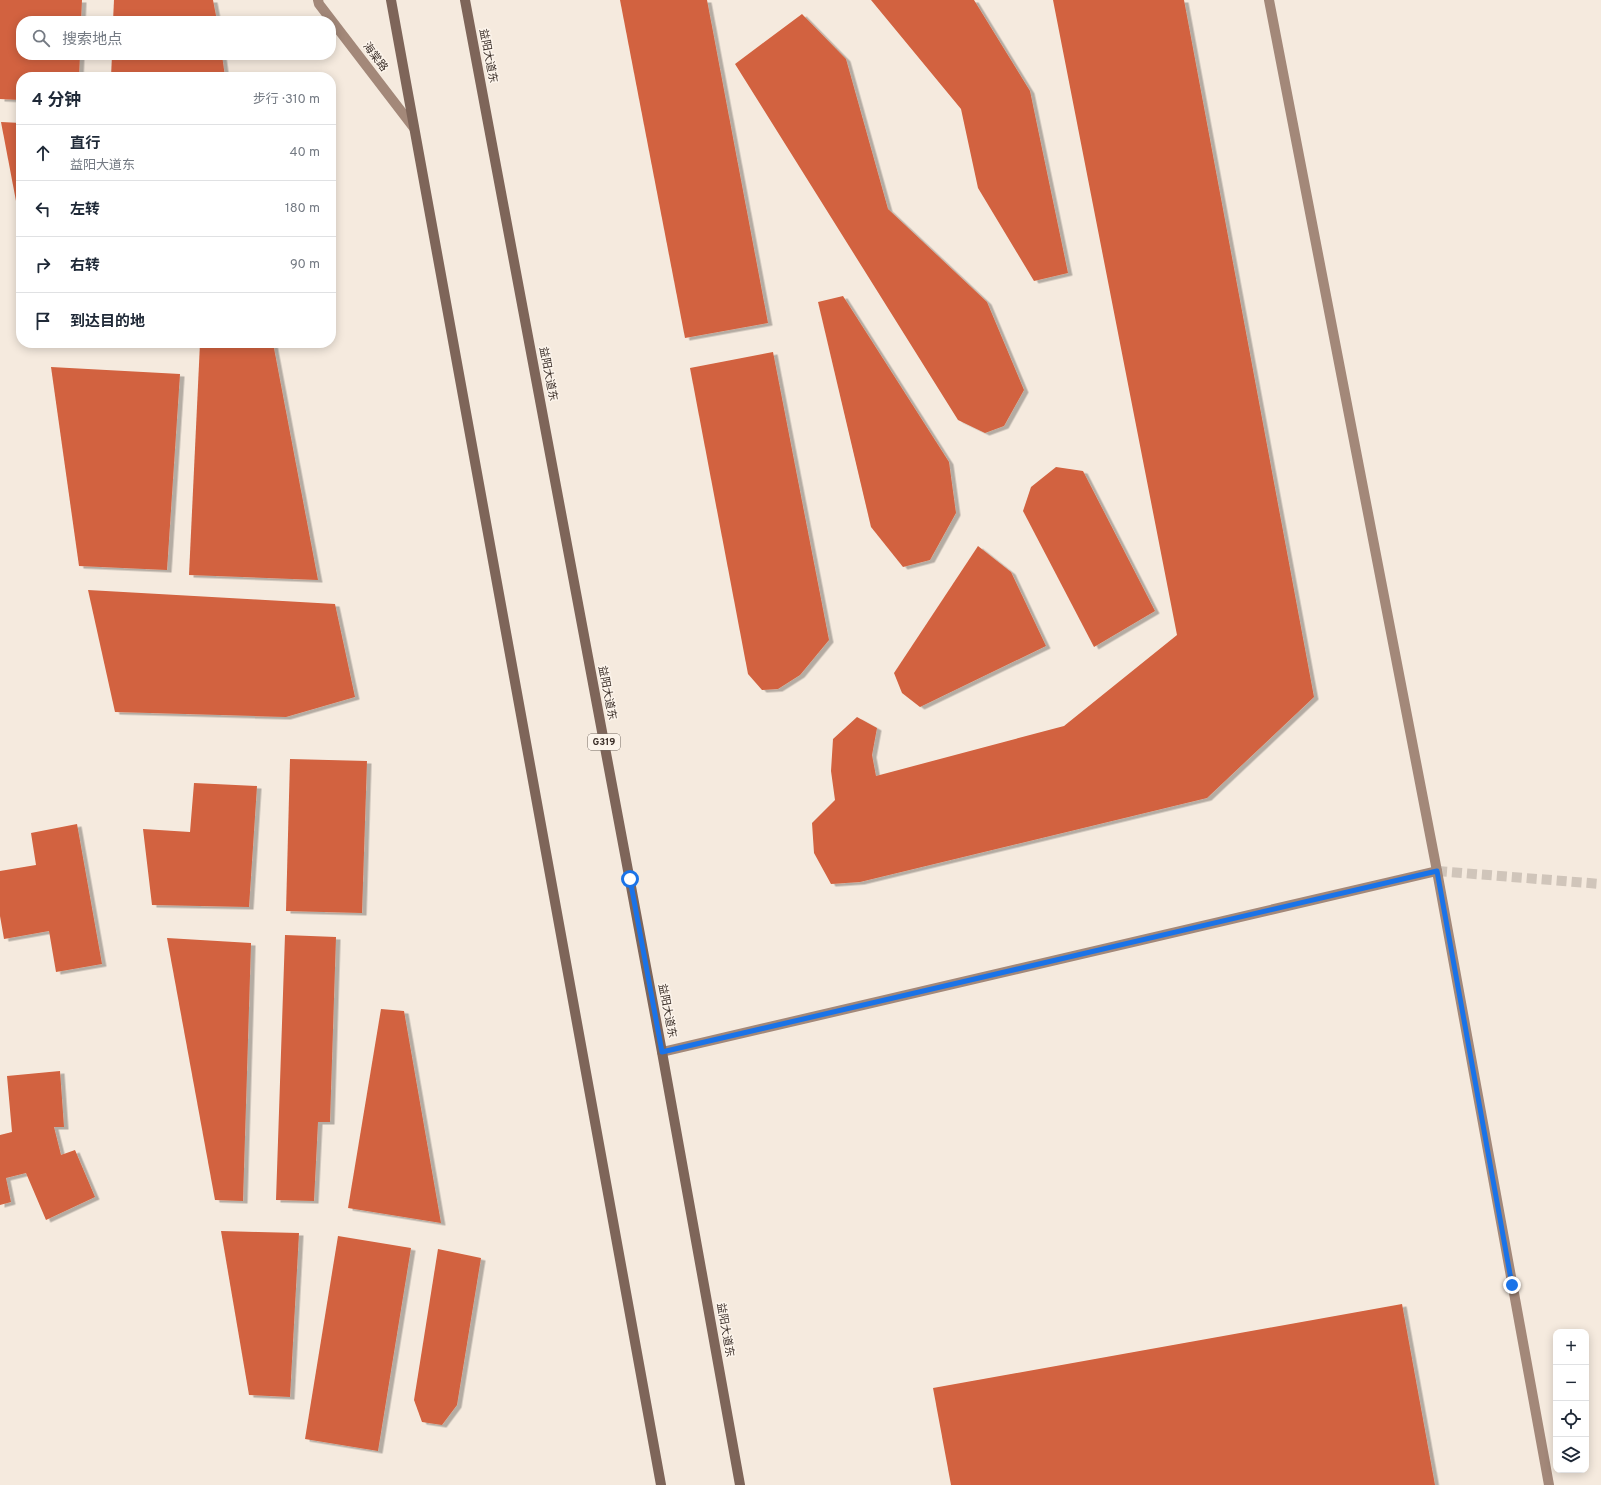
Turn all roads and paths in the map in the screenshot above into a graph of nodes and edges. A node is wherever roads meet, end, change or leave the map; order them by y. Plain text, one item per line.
1 (318, 0) edge
2 (391, 0) edge
3 (465, 0) edge
4 (1269, 0) edge
5 (328, 16) edge
6 (336, 26) edge
7 (414, 128) junction
8 (1437, 871) junction
9 (662, 1052) junction
10 (661, 1485) edge
11 (740, 1485) edge
12 (1549, 1485) edge

1 - 5 street, 海棠路
2 - 7 main road
3 - 9 main road, 益阳大道东 / G319
4 - 8 street
6 - 7 street, 海棠路
7 - 10 main road
8 - 9 street
8 - 12 street
9 - 11 main road, 益阳大道东 / G319

